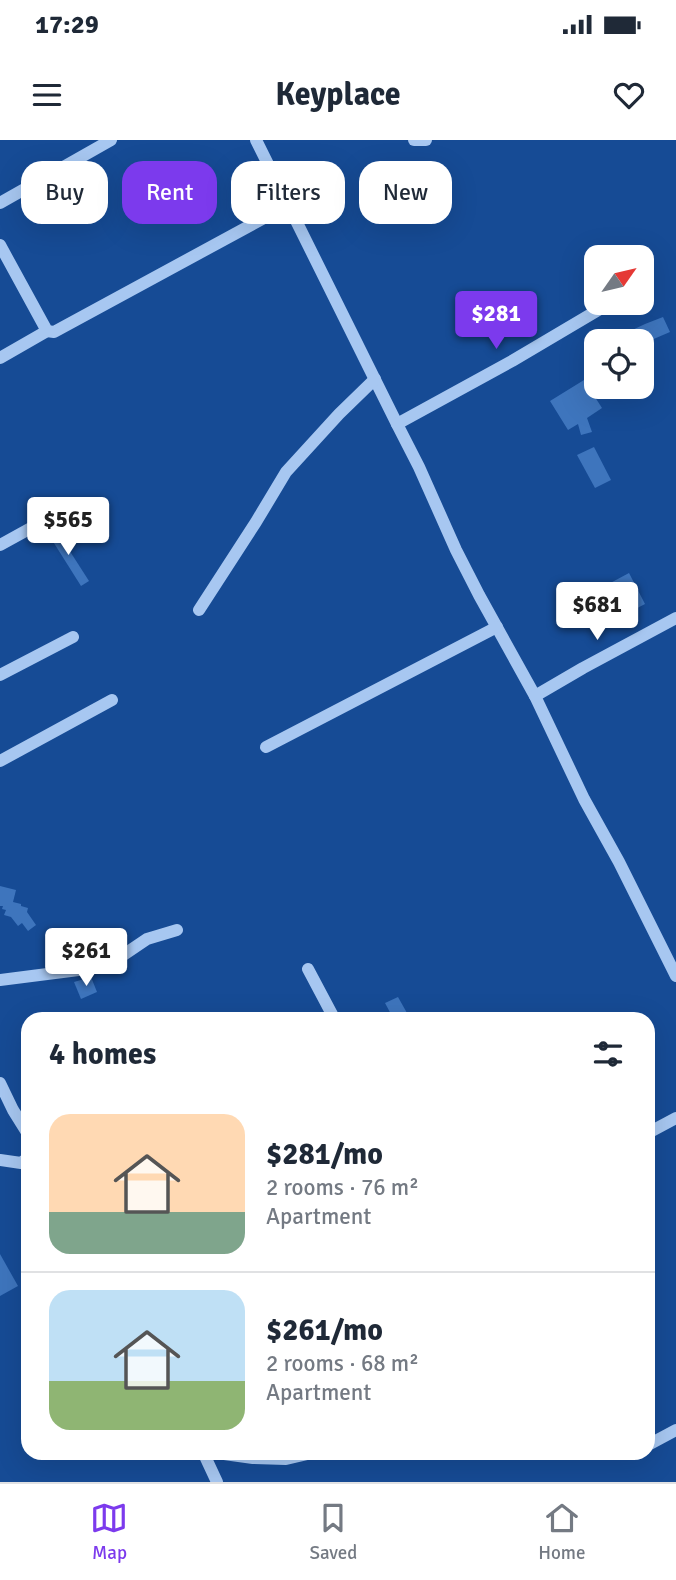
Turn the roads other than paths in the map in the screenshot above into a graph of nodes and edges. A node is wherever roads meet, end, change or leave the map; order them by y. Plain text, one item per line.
1 (111, 140) edge
2 (256, 140) edge
3 (414, 140) edge
4 (426, 140) edge
5 (266, 161) edge
6 (0, 203) edge
7 (253, 224) edge
8 (297, 224) edge
9 (0, 245) edge
10 (590, 315) edge
11 (47, 331) junction
12 (0, 358) edge
13 (374, 379) junction
14 (397, 424) junction
15 (40, 523) dead end
16 (0, 545) edge
17 (199, 610) dead end
18 (676, 618) edge
19 (497, 626) junction
20 (73, 637) dead end
21 (0, 675) edge
22 (535, 696) junction
23 (113, 699) dead end
24 (265, 747) dead end
25 (0, 761) edge
26 (177, 930) dead end
27 (307, 969) dead end
28 (676, 976) edge
29 (0, 980) edge
30 (331, 1012) edge
31 (0, 1083) edge
32 (676, 1118) edge
33 (21, 1122) edge
34 (655, 1129) edge
35 (0, 1160) edge
36 (21, 1163) edge
37 (676, 1430) edge
38 (655, 1441) edge
39 (206, 1460) edge
40 (217, 1482) edge

1 - 6 street
2 - 5 street
3 - 4 street
7 - 11 street
8 - 13 street
9 - 11 street
10 - 14 street
11 - 12 street
13 - 14 street
13 - 17 street
14 - 19 street
15 - 16 street
18 - 22 street
19 - 22 street
19 - 24 street
20 - 21 street
22 - 28 street
23 - 25 street
26 - 29 street
27 - 30 street
31 - 33 street
32 - 34 street
35 - 36 street
37 - 38 street
39 - 40 street

